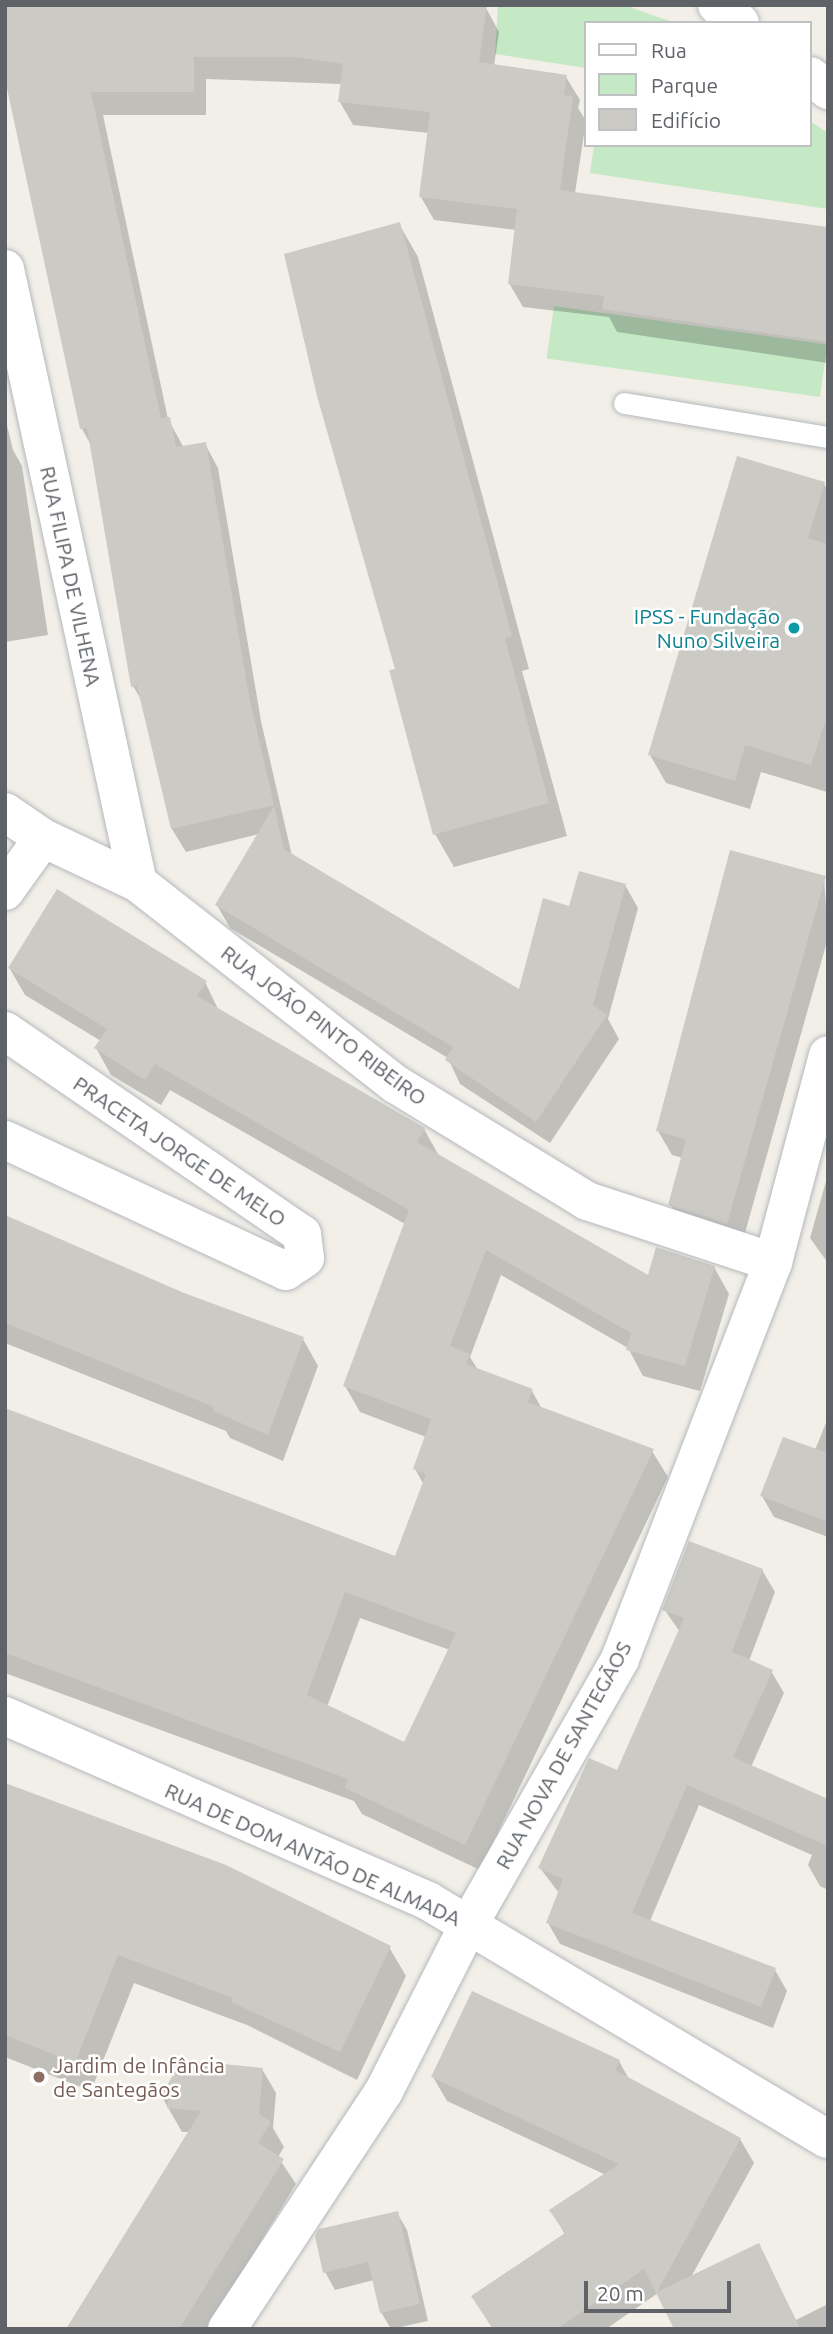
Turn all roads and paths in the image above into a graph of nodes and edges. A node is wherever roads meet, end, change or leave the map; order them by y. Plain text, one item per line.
1 (717, 5) edge
2 (737, 21) edge
3 (812, 78) edge
4 (828, 90) edge
5 (5, 269) edge
6 (624, 402) dead end
7 (828, 436) edge
8 (5, 812) edge
9 (43, 838) junction
10 (138, 883) junction
11 (5, 891) edge
12 (5, 1031) edge
13 (828, 1055) edge
14 (5, 1140) edge
15 (773, 1262) junction
16 (5, 1716) edge
17 (469, 1924) junction
18 (828, 2139) edge
19 (226, 2329) edge

1 - 2 street
3 - 4 street
5 - 10 street, RUA FILIPA DE VILHENA
6 - 7 lane
8 - 9 street, RUA JOÃO PINTO RIBEIRO
9 - 10 street, RUA JOÃO PINTO RIBEIRO
9 - 11 street
10 - 15 street, RUA JOÃO PINTO RIBEIRO
12 - 14 street, PRACETA JORGE DE MELO
13 - 15 street, RUA NOVA DE SANTEGÃOS
15 - 17 street, RUA NOVA DE SANTEGÃOS
16 - 17 street, RUA DE DOM ANTÃO DE ALMADA
17 - 18 street, RUA DE DOM ANTÃO DE ALMADA
17 - 19 street, RUA NOVA DE SANTEGÃOS

